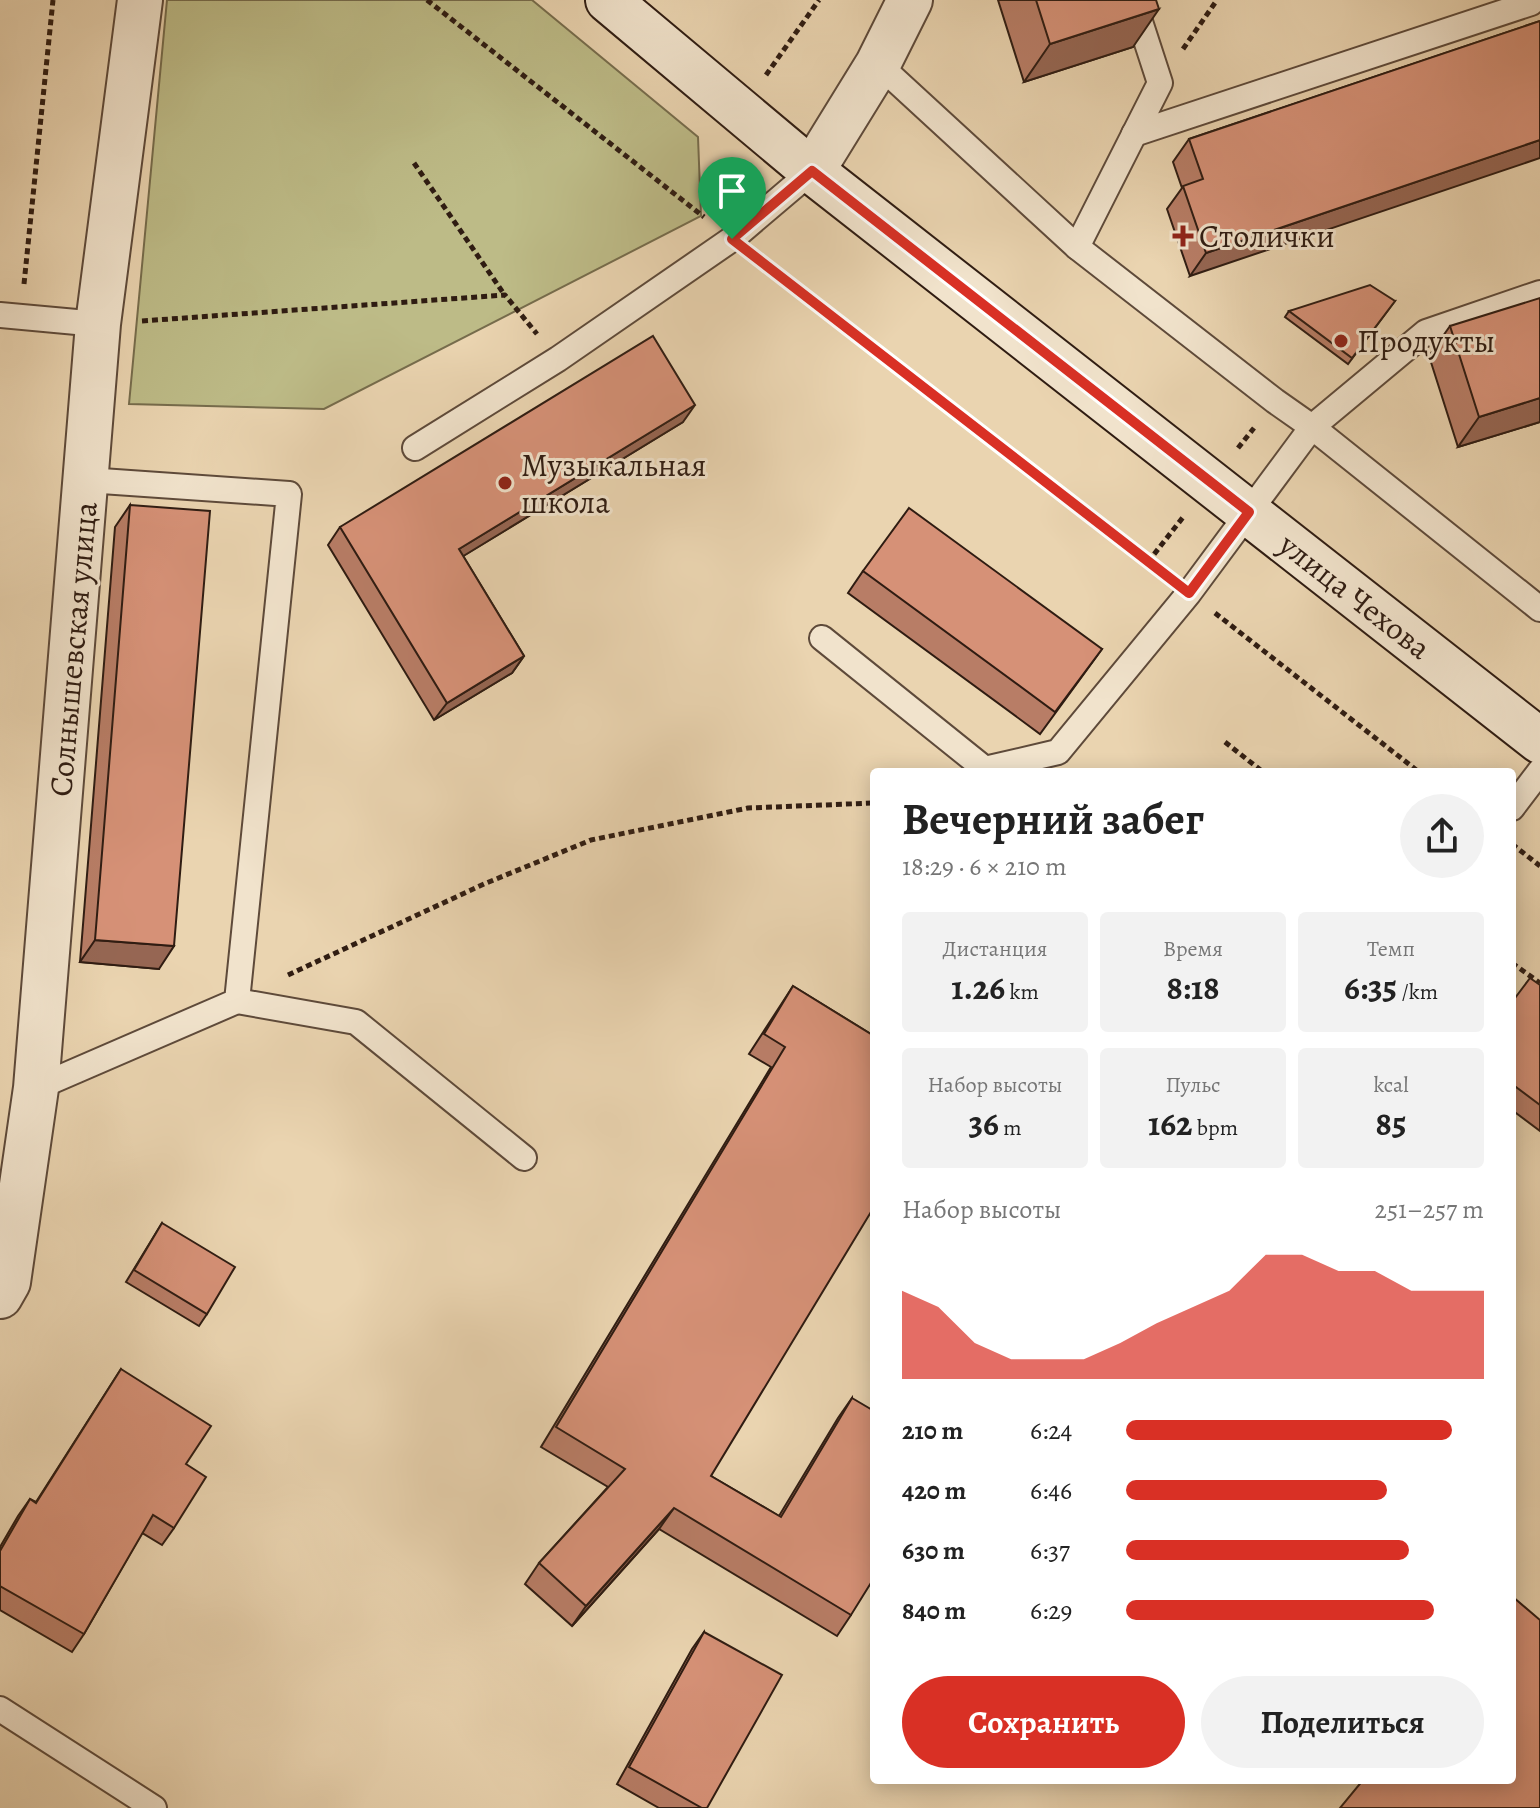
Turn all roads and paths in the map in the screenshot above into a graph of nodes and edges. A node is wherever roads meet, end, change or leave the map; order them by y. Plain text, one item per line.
1 (53, 0) edge
2 (140, 0) edge
3 (427, 0) edge
4 (608, 0) edge
5 (819, 0) edge
6 (910, 0) edge
7 (1133, 0) edge
8 (1217, 0) edge
9 (1531, 3) dead end
10 (878, 64) junction
11 (763, 79) dead end
12 (1160, 83) junction
13 (1134, 134) junction
14 (414, 163) dead end
15 (812, 171) junction
16 (732, 239) junction
17 (1077, 247) junction
18 (1540, 293) edge
19 (505, 295) junction
20 (10, 316) edge
21 (98, 324) junction
22 (558, 359) junction
23 (1312, 427) junction
24 (415, 448) dead end
25 (87, 480) junction
26 (1249, 512) junction
27 (1184, 516) dead end
28 (1148, 562) junction
29 (1189, 593) junction
30 (1540, 609) edge
31 (822, 638) dead end
32 (1540, 741) edge
33 (1225, 742) dead end
34 (984, 768) edge
35 (989, 768) edge
36 (1258, 768) edge
37 (1414, 768) edge
38 (1540, 771) edge
39 (870, 803) edge
40 (1516, 803) edge
41 (1516, 847) edge
42 (1540, 866) edge
43 (1516, 966) edge
44 (1540, 983) edge
45 (237, 1001) junction
46 (36, 1088) junction
47 (524, 1158) dead end
48 (0, 1296) edge
49 (0, 1709) edge
50 (154, 1808) edge

1 - 20 path
2 - 21 street, Солнышевская улица
3 - 16 path
4 - 15 street, улица Чехова
5 - 11 path
6 - 10 street
7 - 12 lane
8 - 12 path
9 - 13 lane
10 - 15 street
10 - 17 lane
12 - 13 lane
13 - 17 lane
14 - 19 path
15 - 16 lane
15 - 26 street, улица Чехова
16 - 22 lane
16 - 28 path
17 - 23 lane
18 - 23 lane
19 - 21 path
19 - 22 path
20 - 21 lane
21 - 25 street, Солнышевская улица
22 - 24 lane
23 - 26 lane
23 - 30 lane
25 - 45 lane
25 - 46 street, Солнышевская улица
26 - 29 lane
26 - 32 street, улица Чехова
27 - 28 path
28 - 29 path
29 - 35 lane
29 - 37 path
31 - 34 lane
33 - 36 path
38 - 40 lane
39 - 45 path
41 - 42 path
43 - 44 path
45 - 46 lane
45 - 47 lane
46 - 48 street, Солнышевская улица
49 - 50 lane

